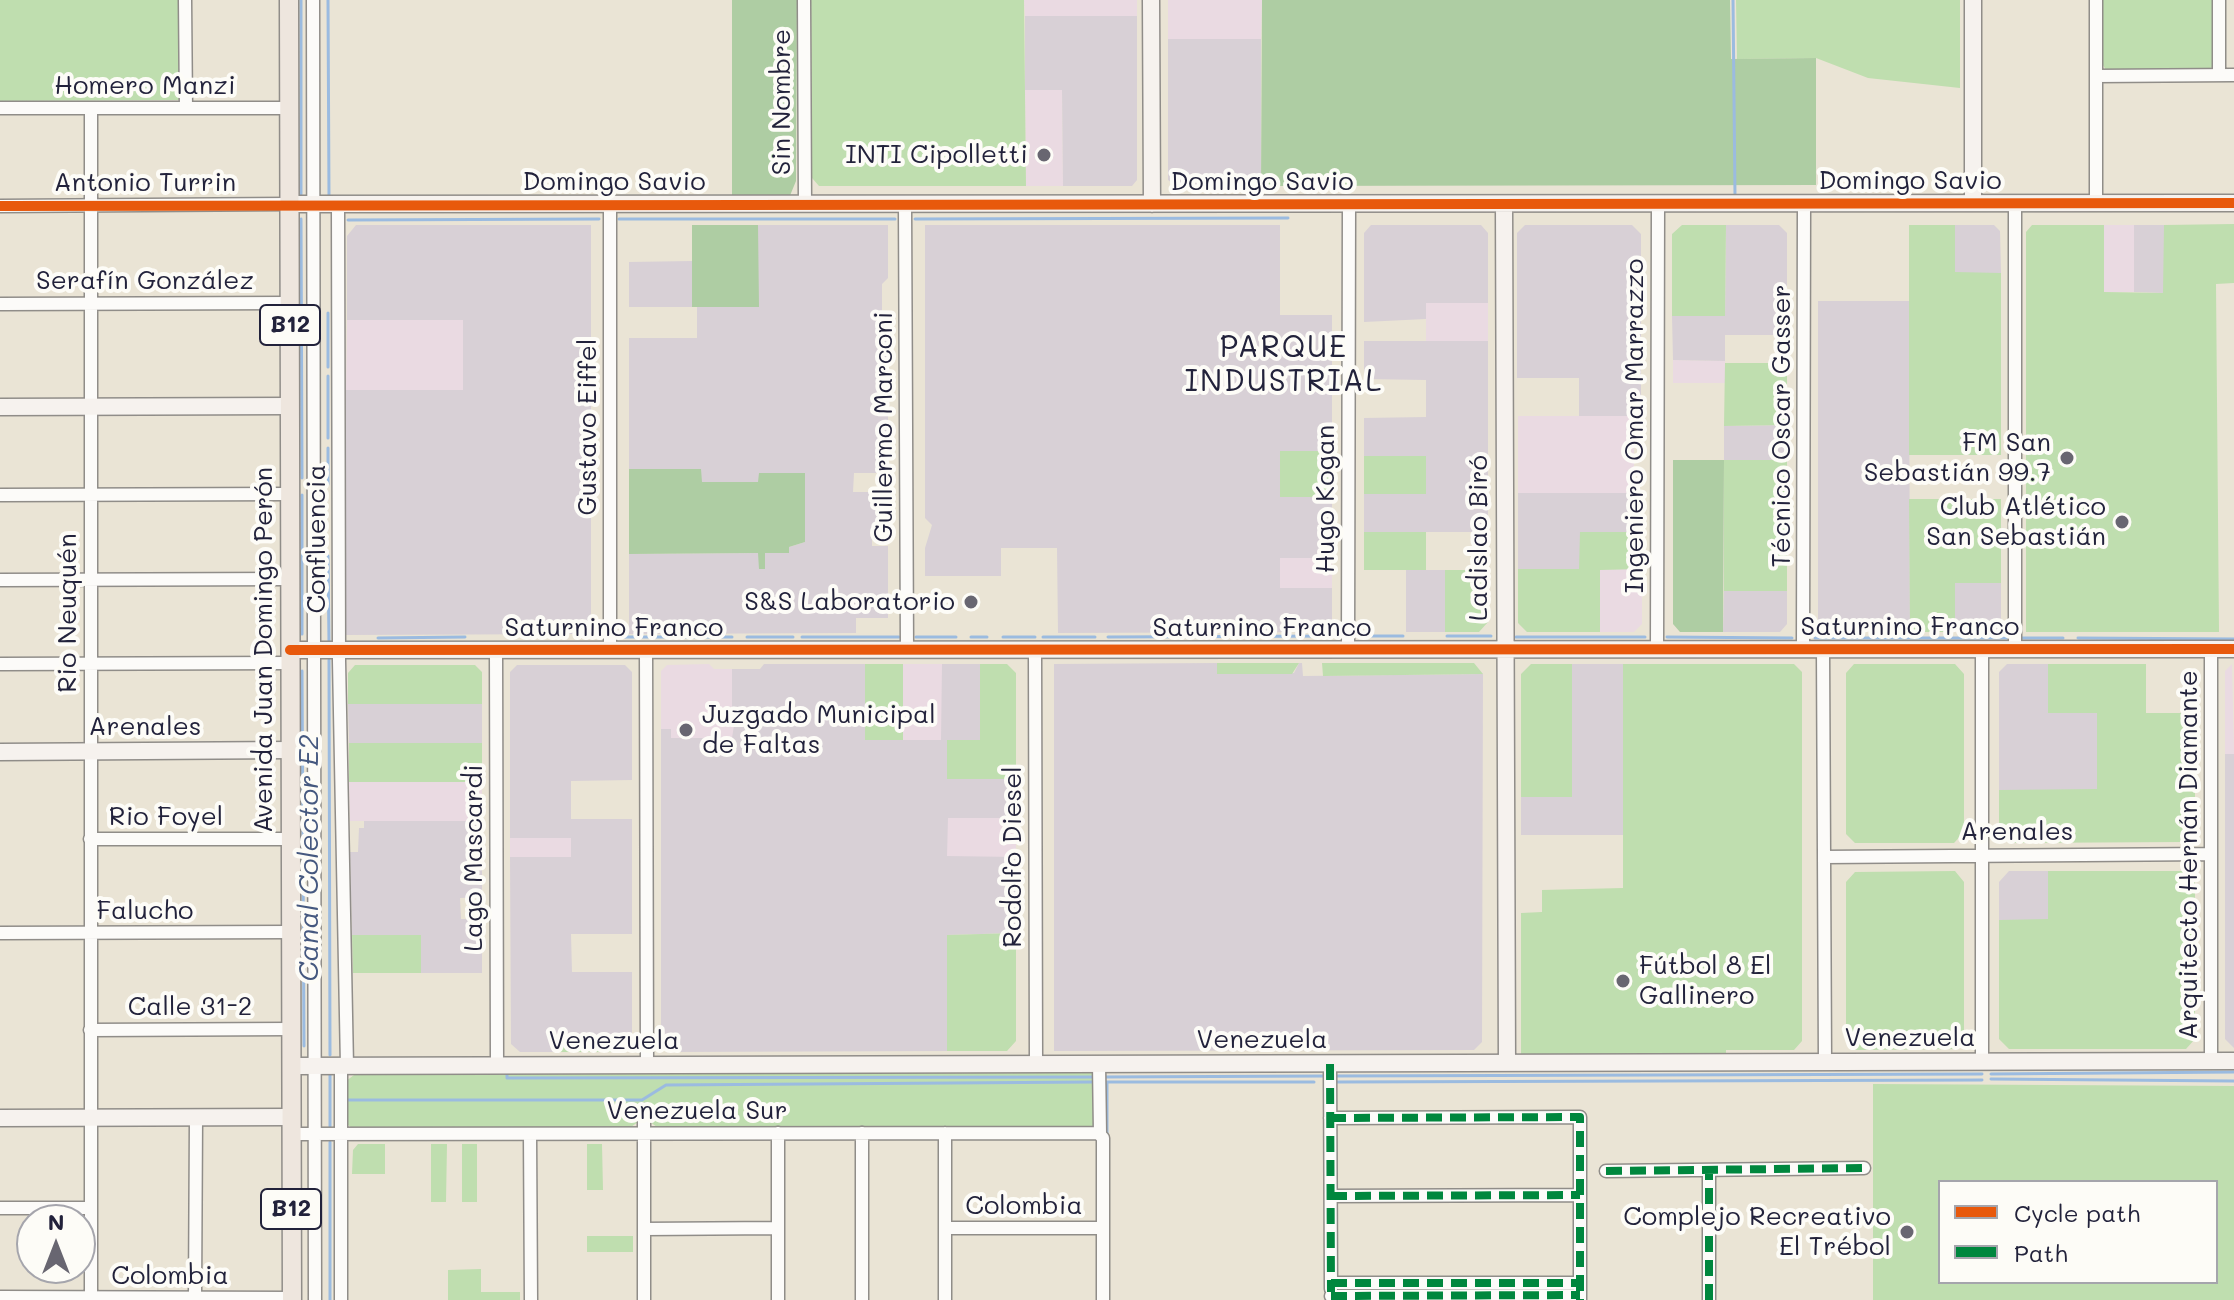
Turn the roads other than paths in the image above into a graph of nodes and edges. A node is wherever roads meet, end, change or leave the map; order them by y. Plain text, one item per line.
1 (185, 0) edge
2 (289, 0) edge
3 (313, 0) edge
4 (804, 0) edge
5 (1151, 0) edge
6 (1973, 0) edge
7 (2096, 0) edge
8 (2219, 0) edge
9 (2219, 75) junction
10 (2234, 75) edge
11 (2096, 76) junction
12 (0, 108) edge
13 (91, 108) junction
14 (186, 108) junction
15 (289, 108) junction
16 (1973, 203) junction
17 (2015, 203) junction
18 (2096, 203) junction
19 (2234, 203) edge
20 (289, 204) junction
21 (313, 204) junction
22 (338, 204) junction
23 (610, 204) junction
24 (805, 204) junction
25 (905, 204) junction
26 (1152, 204) junction
27 (1349, 204) junction
28 (1504, 204) junction
29 (1658, 204) junction
30 (1804, 204) junction
31 (0, 206) edge
32 (91, 206) junction
33 (290, 303) junction
34 (0, 304) edge
35 (91, 304) junction
36 (290, 406) junction
37 (0, 407) edge
38 (91, 407) junction
39 (313, 486) junction
40 (290, 490) junction
41 (0, 495) edge
42 (91, 495) junction
43 (339, 540) junction
44 (314, 541) junction
45 (290, 579) junction
46 (0, 580) edge
47 (90, 580) junction
48 (1348, 649) junction
49 (1505, 649) junction
50 (1657, 649) junction
51 (1803, 649) junction
52 (1823, 649) junction
53 (1982, 649) junction
54 (2015, 649) junction
55 (2211, 649) junction
56 (2234, 649) edge
57 (314, 650) junction
58 (339, 650) junction
59 (496, 650) junction
60 (610, 650) junction
61 (646, 650) junction
62 (907, 650) junction
63 (1035, 650) junction
64 (290, 657) junction
65 (0, 664) edge
66 (90, 664) junction
67 (291, 750) junction
68 (90, 751) junction
69 (0, 752) edge
70 (90, 839) junction
71 (291, 839) junction
72 (2211, 854) junction
73 (1982, 856) junction
74 (1824, 857) junction
75 (291, 932) junction
76 (0, 933) edge
77 (90, 933) junction
78 (291, 1029) junction
79 (90, 1030) junction
80 (2211, 1061) junction
81 (2234, 1061) edge
82 (1825, 1062) junction
83 (1982, 1062) junction
84 (1507, 1063) junction
85 (1036, 1064) junction
86 (1099, 1064) junction
87 (1330, 1064) junction
88 (647, 1065) junction
89 (291, 1066) junction
90 (314, 1066) junction
91 (344, 1066) junction
92 (497, 1066) junction
93 (644, 1110) dead end
94 (0, 1118) edge
95 (90, 1118) junction
96 (196, 1118) junction
97 (1330, 1118) junction
98 (291, 1126) junction
99 (778, 1133) junction
100 (862, 1133) junction
101 (945, 1133) junction
102 (315, 1134) junction
103 (341, 1134) junction
104 (530, 1134) junction
105 (644, 1134) junction
106 (1101, 1134) junction
107 (1864, 1168) dead end
108 (1709, 1170) junction
109 (1606, 1171) dead end
110 (1580, 1195) junction
111 (1331, 1196) junction
112 (90, 1204) edge
113 (778, 1228) junction
114 (945, 1228) junction
115 (1103, 1228) junction
116 (644, 1229) junction
117 (1331, 1293) edge
118 (1580, 1293) edge
119 (0, 1297) edge
120 (195, 1298) junction
121 (91, 1299) edge
122 (292, 1299) edge
123 (315, 1300) edge
124 (341, 1300) edge
125 (531, 1300) edge
126 (644, 1300) edge
127 (778, 1300) edge
128 (862, 1300) edge
129 (945, 1300) edge
130 (1103, 1300) edge
131 (1709, 1300) edge

1 - 14 street
2 - 15 main road, Avenida Juan Domingo Perón / B12
3 - 21 street
4 - 24 street, Sin Nombre
5 - 26 street
6 - 16 street
7 - 11 street
8 - 9 street
9 - 10 street
9 - 11 street
11 - 18 street
12 - 13 street, Homero Manzi
13 - 14 street, Homero Manzi
13 - 32 street, Rio Neuquén
14 - 15 street, Homero Manzi
15 - 20 main road, Avenida Juan Domingo Perón / B12
16 - 17 street, Domingo Savio
16 - 30 street, Domingo Savio
17 - 18 street, Domingo Savio
17 - 54 street
18 - 19 street, Domingo Savio
20 - 21 street, Domingo Savio
20 - 32 street, Antonio Turrin
20 - 33 main road, Avenida Juan Domingo Perón / B12
21 - 22 street, Domingo Savio
21 - 39 street
22 - 23 street, Domingo Savio
22 - 43 street, Confluencia
23 - 24 street, Domingo Savio
23 - 60 street, Gustavo Eiffel
24 - 25 street, Domingo Savio
25 - 26 street, Domingo Savio
25 - 62 street, Guillermo Marconi
26 - 27 street, Domingo Savio
27 - 28 street, Domingo Savio
27 - 48 street, Hugo Kogan
28 - 29 street, Domingo Savio
28 - 49 street, Ladislao Biró
29 - 30 street, Domingo Savio
29 - 50 street, Ingeniero Omar Marrazzo
30 - 51 street, Técnico Oscar Gasser
31 - 32 street, Antonio Turrin
32 - 35 street, Rio Neuquén
33 - 35 street, Serafín González
33 - 36 main road, Avenida Juan Domingo Perón / B12
34 - 35 street, Serafín González
35 - 38 street, Rio Neuquén
36 - 38 street
36 - 40 main road, Avenida Juan Domingo Perón / B12
37 - 38 street
38 - 42 street, Rio Neuquén
39 - 40 street
39 - 44 street
40 - 42 street
40 - 45 main road, Avenida Juan Domingo Perón / B12
41 - 42 street
42 - 47 street, Rio Neuquén
43 - 44 street
43 - 58 street, Confluencia
44 - 57 street
45 - 47 street
45 - 64 main road, Avenida Juan Domingo Perón / B12
46 - 47 street
47 - 66 street, Rio Neuquén
48 - 49 street, Saturnino Franco
48 - 63 street, Saturnino Franco
49 - 50 street, Saturnino Franco
49 - 84 street, Ladislao Biró
50 - 51 street, Saturnino Franco
51 - 52 street, Saturnino Franco
52 - 53 street, Saturnino Franco
52 - 74 street
53 - 54 street, Saturnino Franco
53 - 73 street
54 - 55 street, Saturnino Franco
55 - 56 street, Saturnino Franco
55 - 72 street, Arquitecto Hernán Diamante
57 - 58 street, Saturnino Franco
57 - 64 street, Saturnino Franco
57 - 90 street
58 - 59 street, Saturnino Franco
58 - 91 street, Confluencia
59 - 60 street, Saturnino Franco
59 - 92 street, Lago Mascardi
60 - 61 street, Saturnino Franco
61 - 62 street, Saturnino Franco
61 - 88 street
62 - 63 street, Saturnino Franco
63 - 85 street, Rodolfo Diesel
64 - 66 street
64 - 67 main road, Avenida Juan Domingo Perón / B12
65 - 66 street
66 - 68 street, Rio Neuquén
67 - 68 street, Arenales
67 - 71 main road, Avenida Juan Domingo Perón / B12
68 - 69 street, Arenales
68 - 70 street, Rio Neuquén
70 - 71 street, Rio Foyel
70 - 77 street, Rio Neuquén
71 - 75 main road, Avenida Juan Domingo Perón / B12
72 - 73 street, Arenales
72 - 80 street, Arquitecto Hernán Diamante
73 - 74 street, Arenales
73 - 83 street
74 - 82 street
75 - 77 street, Falucho
75 - 78 main road, Avenida Juan Domingo Perón / B12
76 - 77 street, Falucho
77 - 79 street, Rio Neuquén
78 - 79 street, Calle 31-2
78 - 89 main road, Avenida Juan Domingo Perón / B12
79 - 95 street, Rio Neuquén
80 - 81 street, Venezuela
80 - 83 street, Venezuela
82 - 83 street, Venezuela
82 - 84 street, Venezuela
84 - 87 street, Venezuela
85 - 86 street, Venezuela
85 - 88 street, Venezuela
86 - 87 street, Venezuela
86 - 106 street
87 - 97 street
88 - 92 street, Venezuela
89 - 90 street, Venezuela
89 - 98 main road, Avenida Juan Domingo Perón / B12
90 - 91 street, Venezuela
90 - 102 street
91 - 92 street, Venezuela
91 - 103 street, Confluencia
93 - 105 street
94 - 95 street
95 - 96 street
95 - 112 street, Rio Neuquén
96 - 98 street
96 - 120 street
97 - 110 street
97 - 111 street
98 - 102 street, Venezuela Sur
98 - 122 main road, Avenida Juan Domingo Perón / B12
99 - 100 street, Venezuela Sur
99 - 105 street, Venezuela Sur
99 - 113 street
100 - 101 street, Venezuela Sur
100 - 128 street
101 - 106 street, Venezuela Sur
101 - 114 street
102 - 103 street, Venezuela Sur
102 - 123 street
103 - 104 street, Venezuela Sur
103 - 124 street, Confluencia
104 - 105 street, Venezuela Sur
104 - 125 street
105 - 116 street
106 - 115 street
107 - 108 street
108 - 109 street
108 - 131 street
110 - 111 street
110 - 118 street
111 - 117 street
113 - 116 street
113 - 127 street
114 - 115 street, Colombia
114 - 129 street
115 - 130 street
116 - 126 street
117 - 118 street
119 - 121 street, Colombia
120 - 121 street, Colombia
120 - 122 street, Colombia

